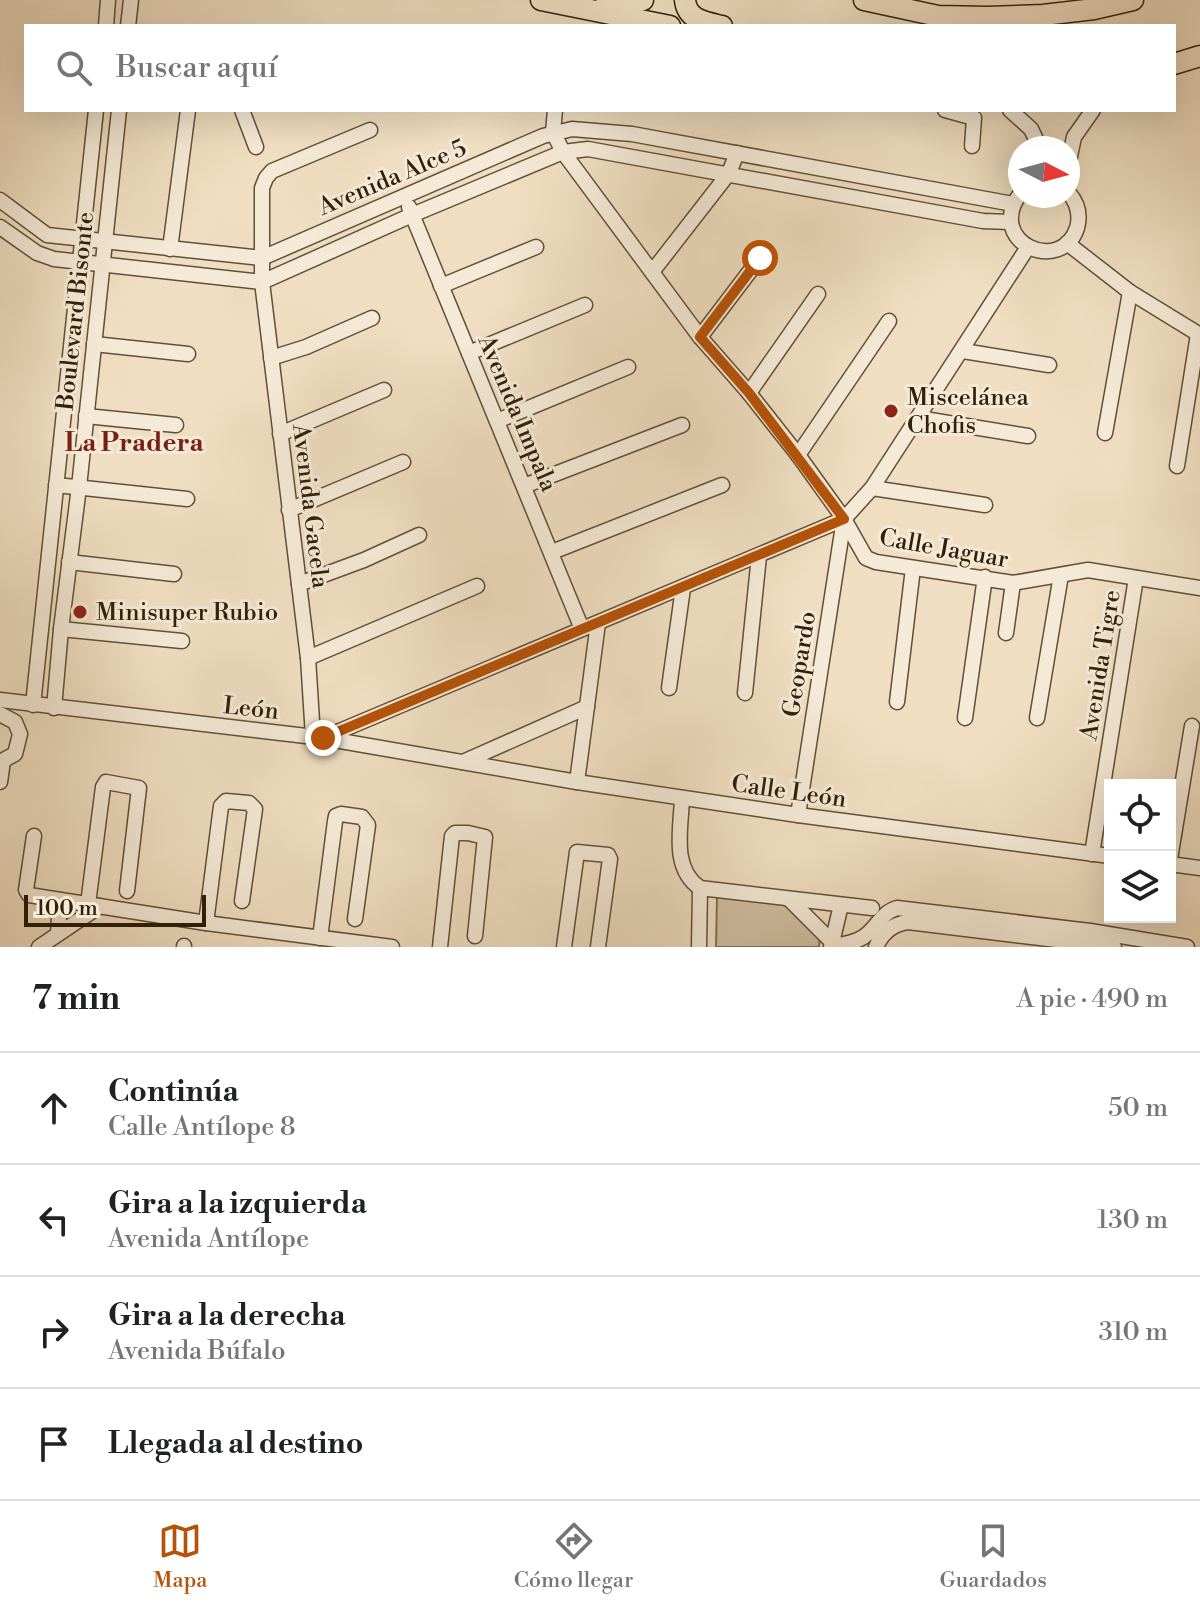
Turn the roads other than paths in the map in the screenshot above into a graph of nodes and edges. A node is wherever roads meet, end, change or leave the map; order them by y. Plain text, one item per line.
1 (108, 0) edge
2 (131, 0) edge
3 (541, 0) edge
4 (578, 0) edge
5 (643, 0) edge
6 (685, 0) edge
7 (864, 0) edge
8 (1133, 0) edge
9 (106, 24) edge
10 (128, 24) edge
11 (660, 24) edge
12 (715, 24) edge
13 (1200, 56) edge
14 (1176, 63) edge
15 (96, 112) edge
16 (119, 112) edge
17 (188, 112) edge
18 (243, 112) edge
19 (555, 112) edge
20 (952, 112) edge
21 (1012, 112) edge
22 (1092, 112) edge
23 (370, 130) dead end
24 (553, 132) junction
25 (1034, 136) edge
26 (1075, 136) edge
27 (972, 146) dead end
28 (256, 147) dead end
29 (563, 152) junction
30 (737, 153) junction
31 (729, 173) junction
32 (405, 196) junction
33 (1008, 198) edge
34 (0, 200) edge
35 (1014, 208) edge
36 (1078, 208) edge
37 (412, 215) junction
38 (1010, 222) junction
39 (0, 227) edge
40 (83, 240) junction
41 (104, 243) junction
42 (1067, 243) junction
43 (536, 247) dead end
44 (1028, 247) junction
45 (170, 249) junction
46 (262, 258) junction
47 (760, 258) dead end
48 (81, 262) junction
49 (102, 264) junction
50 (652, 272) junction
51 (262, 282) junction
52 (441, 286) junction
53 (1130, 292) junction
54 (818, 294) dead end
55 (585, 305) dead end
56 (372, 318) dead end
57 (889, 321) dead end
58 (1199, 335) edge
59 (700, 337) junction
60 (94, 344) junction
61 (963, 351) junction
62 (469, 353) junction
63 (188, 354) dead end
64 (271, 358) junction
65 (1049, 365) dead end
66 (628, 367) dead end
67 (384, 390) dead end
68 (749, 393) junction
69 (86, 416) junction
70 (918, 418) junction
71 (497, 421) junction
72 (176, 425) dead end
73 (682, 425) dead end
74 (1105, 433) dead end
75 (280, 434) junction
76 (1028, 436) dead end
77 (798, 455) junction
78 (403, 462) dead end
79 (1177, 466) dead end
80 (56, 485) junction
81 (722, 485) dead end
82 (524, 486) junction
83 (79, 487) junction
84 (872, 488) junction
85 (187, 499) dead end
86 (985, 505) dead end
87 (289, 510) junction
88 (844, 519) junction
89 (419, 535) dead end
90 (552, 552) junction
91 (759, 556) junction
92 (69, 562) junction
93 (913, 568) junction
94 (174, 574) dead end
95 (1061, 575) junction
96 (985, 577) junction
97 (1136, 578) junction
98 (1013, 583) junction
99 (299, 584) junction
100 (477, 586) dead end
101 (683, 588) junction
102 (1200, 588) edge
103 (598, 623) junction
104 (61, 629) junction
105 (582, 629) junction
106 (1006, 633) dead end
107 (182, 641) dead end
108 (308, 658) junction
109 (669, 688) dead end
110 (745, 693) dead end
111 (0, 700) edge
112 (897, 702) dead end
113 (29, 704) junction
114 (587, 707) junction
115 (54, 708) junction
116 (0, 714) edge
117 (965, 718) dead end
118 (1037, 718) dead end
119 (1192, 726) dead end
120 (20, 734) junction
121 (318, 737) junction
122 (2, 761) edge
123 (463, 762) junction
124 (0, 782) edge
125 (577, 782) junction
126 (682, 798) junction
127 (798, 815) junction
128 (34, 836) dead end
129 (1172, 851) edge
130 (1092, 854) junction
131 (1104, 855) edge
132 (1176, 862) edge
133 (1200, 868) edge
134 (700, 888) junction
135 (127, 891) dead end
136 (789, 899) junction
137 (60, 901) junction
138 (242, 901) dead end
139 (94, 905) junction
140 (841, 905) junction
141 (872, 908) dead end
142 (355, 919) dead end
143 (206, 923) junction
144 (883, 927) junction
145 (58, 934) junction
146 (475, 936) dead end
147 (320, 938) junction
148 (1089, 938) junction
149 (833, 945) edge
150 (39, 947) edge
151 (392, 947) edge
152 (440, 947) edge
153 (564, 947) edge
154 (598, 947) edge
155 (699, 947) edge
156 (876, 947) edge
157 (1114, 947) edge
158 (1187, 947) edge

1 - 9 street
2 - 10 street
3 - 11 highway
4 - 5 highway
6 - 12 highway
7 - 8 highway
13 - 14 highway
15 - 40 street, Boulevard Bisonte
16 - 41 street, Boulevard Bisonte
17 - 45 street
18 - 28 street
19 - 24 street
20 - 27 street
21 - 25 street
22 - 26 street
23 - 46 street, Avenida Gacela
24 - 29 street, Calle Jaguar
24 - 30 street, Avenida Alce 5
24 - 32 street, Avenida Alce 5
29 - 31 street, Avenida Alce 5
29 - 37 street, Avenida Alce 5
29 - 50 street, Calle Jaguar
30 - 31 street
30 - 33 street, Avenida Alce 5
31 - 38 street, Avenida Alce 5
31 - 50 street
32 - 37 street, Avenida Impala
32 - 46 street, Avenida Alce 5
34 - 40 street
35 - 38 street
36 - 42 street
37 - 51 street, Avenida Alce 5
37 - 52 street, Avenida Impala
38 - 44 street
39 - 48 street
40 - 41 street
40 - 48 street, Boulevard Bisonte
41 - 45 street
41 - 49 street, Boulevard Bisonte
42 - 44 street
42 - 53 street
43 - 52 street
44 - 61 street
45 - 46 street
46 - 51 street, Avenida Gacela
47 - 59 street
48 - 49 street
48 - 80 street, Boulevard Bisonte
49 - 51 street
49 - 60 street, Boulevard Bisonte
50 - 59 street, Calle Jaguar
51 - 64 street, Avenida Gacela
52 - 62 street, Avenida Impala
53 - 58 street
53 - 74 street
54 - 68 street
55 - 62 street
56 - 64 street
57 - 77 street
58 - 79 street
59 - 68 street, Calle Jaguar
60 - 63 street
60 - 69 street, Boulevard Bisonte
61 - 65 street
61 - 70 street
62 - 71 street, Avenida Impala
64 - 75 street, Avenida Gacela
66 - 71 street
67 - 75 street
68 - 77 street, Calle Jaguar
69 - 72 street
69 - 83 street, Boulevard Bisonte
70 - 76 street
70 - 84 street
71 - 82 street, Avenida Impala
73 - 82 street
75 - 87 street, Avenida Gacela
77 - 88 street, Calle Jaguar
78 - 87 street
80 - 83 street
80 - 113 street, Boulevard Bisonte
81 - 90 street
82 - 90 street, Avenida Impala
83 - 85 street
83 - 92 street, Boulevard Bisonte
84 - 86 street
84 - 88 street
87 - 99 street, Avenida Gacela
88 - 91 street
88 - 93 street, Calle Jaguar
88 - 127 street, Geopardo
89 - 99 street
90 - 105 street, Avenida Impala
91 - 101 street
91 - 110 street
92 - 94 street
92 - 104 street, Boulevard Bisonte
93 - 96 street, Calle Jaguar
93 - 112 street
95 - 97 street, Calle Jaguar
95 - 98 street, Calle Jaguar
95 - 118 street
96 - 98 street, Calle Jaguar
96 - 117 street
97 - 102 street, Calle Jaguar
97 - 130 street, Avenida Tigre
98 - 106 street
99 - 108 street, Avenida Gacela
100 - 108 street
101 - 103 street
101 - 109 street
103 - 105 street
103 - 114 street
104 - 107 street
104 - 115 street, Boulevard Bisonte
105 - 121 street
108 - 121 street, Avenida Gacela
111 - 113 street, León
113 - 115 street, León
113 - 120 street, Boulevard Bisonte
114 - 123 street
114 - 125 street
115 - 121 street, León
116 - 120 street
119 - 129 street
120 - 122 street
121 - 123 street, León
122 - 124 street
123 - 125 street, Calle León
125 - 126 street, Calle León
126 - 127 street, Calle León
126 - 134 street
127 - 130 street, Calle León
128 - 137 street
130 - 131 street, Calle León
132 - 133 street
134 - 136 street
134 - 155 street
135 - 139 street
136 - 140 street
136 - 149 street
137 - 139 street
137 - 145 street
138 - 143 street
139 - 143 street
139 - 145 street
140 - 141 street
140 - 149 street
142 - 147 street
143 - 147 street
144 - 148 street
144 - 149 street
144 - 156 street
145 - 150 street
146 - 152 street
147 - 151 street
148 - 157 street
148 - 158 street
153 - 154 street

